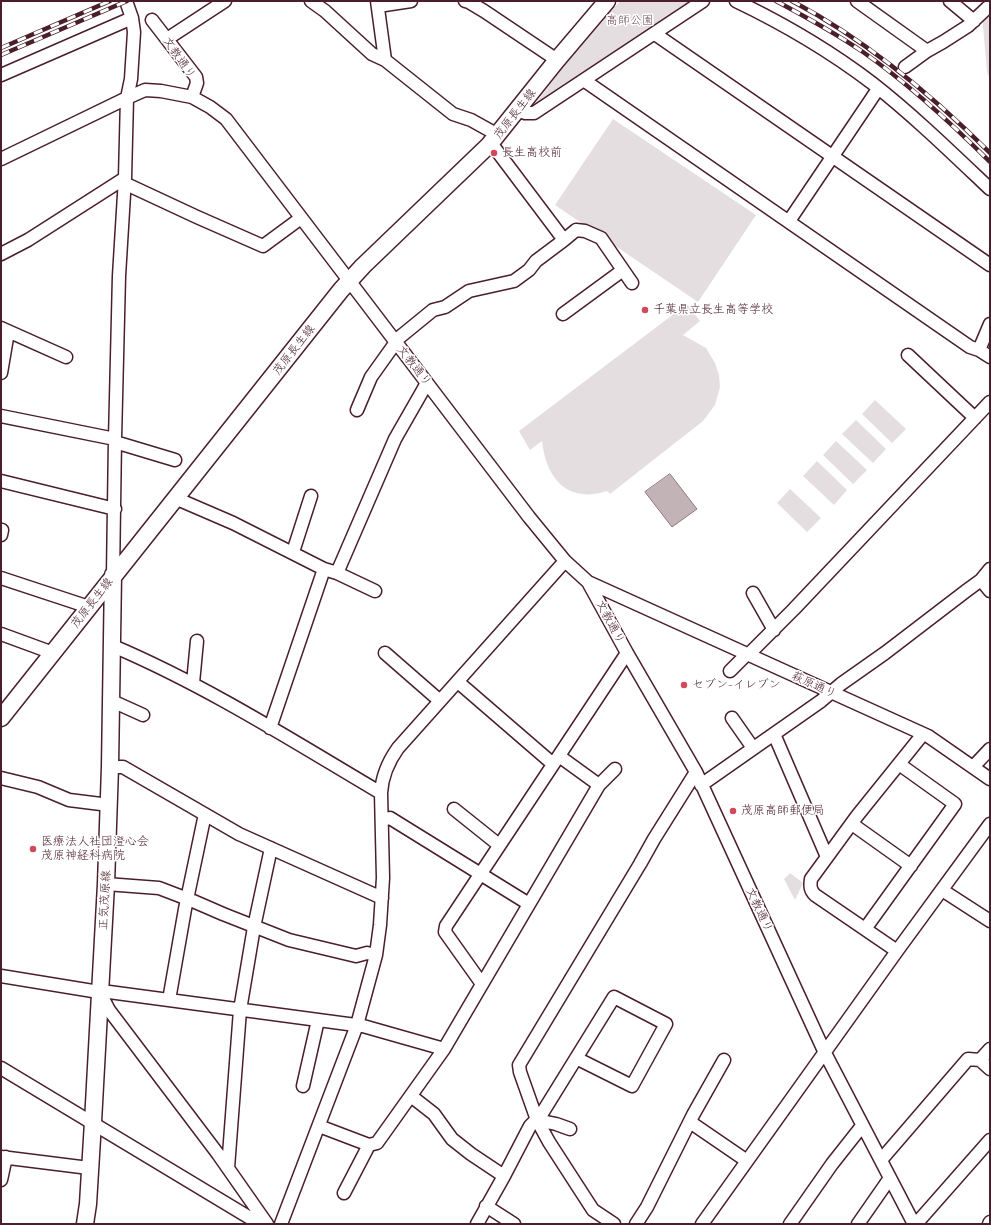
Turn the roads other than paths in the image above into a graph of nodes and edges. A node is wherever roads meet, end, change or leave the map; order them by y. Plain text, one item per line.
1 (126, 1) edge
2 (224, 1) edge
3 (311, 1) edge
4 (411, 1) edge
5 (465, 1) edge
6 (607, 1) edge
7 (703, 1) edge
8 (736, 1) edge
9 (857, 1) edge
10 (950, 1) edge
11 (987, 1) edge
12 (377, 4) edge
13 (990, 5) edge
14 (132, 18) junction
15 (152, 20) dead end
16 (974, 21) junction
17 (655, 34) junction
18 (167, 39) junction
19 (927, 51) junction
20 (385, 60) junction
21 (557, 60) junction
22 (905, 67) dead end
23 (1, 75) edge
24 (584, 80) junction
25 (878, 89) junction
26 (192, 97) junction
27 (127, 98) junction
28 (518, 110) junction
29 (494, 139) junction
30 (832, 156) junction
31 (1, 159) edge
32 (124, 180) junction
33 (990, 189) edge
34 (301, 218) junction
35 (789, 221) junction
36 (564, 240) junction
37 (1, 254) edge
38 (990, 265) edge
39 (623, 270) junction
40 (349, 281) junction
41 (632, 283) dead end
42 (563, 314) dead end
43 (990, 324) edge
44 (5, 330) edge
45 (396, 342) junction
46 (979, 350) junction
47 (908, 355) dead end
48 (66, 357) dead end
49 (990, 357) edge
50 (1, 373) edge
51 (427, 382) junction
52 (990, 402) edge
53 (357, 410) dead end
54 (1, 416) edge
55 (975, 418) junction
56 (115, 441) junction
57 (174, 460) dead end
58 (1, 481) edge
59 (311, 496) dead end
60 (176, 498) junction
61 (114, 509) junction
62 (293, 552) junction
63 (565, 561) junction
64 (324, 569) junction
65 (990, 569) edge
66 (337, 573) junction
67 (113, 575) junction
68 (1, 578) edge
69 (981, 580) junction
70 (588, 582) junction
71 (990, 590) edge
72 (375, 591) dead end
73 (753, 593) dead end
74 (89, 607) junction
75 (774, 630) junction
76 (1, 634) edge
77 (197, 641) dead end
78 (113, 646) junction
79 (53, 653) junction
80 (385, 653) dead end
81 (627, 653) junction
82 (748, 655) junction
83 (730, 671) dead end
84 (458, 682) junction
85 (193, 683) junction
86 (831, 692) junction
87 (112, 701) junction
88 (440, 701) junction
89 (143, 715) dead end
90 (1, 718) edge
91 (732, 718) dead end
92 (270, 728) junction
93 (774, 734) junction
94 (923, 734) junction
95 (753, 748) junction
96 (990, 749) edge
97 (556, 760) junction
98 (899, 764) junction
99 (110, 767) junction
100 (973, 767) junction
101 (614, 769) dead end
102 (696, 772) junction
103 (1, 778) edge
104 (990, 779) edge
105 (701, 784) junction
106 (599, 785) junction
107 (381, 794) junction
108 (109, 805) junction
109 (454, 809) dead end
110 (205, 814) junction
111 (382, 820) junction
112 (852, 824) junction
113 (990, 824) edge
114 (499, 844) junction
115 (271, 848) junction
116 (827, 857) junction
117 (911, 866) junction
118 (480, 873) junction
119 (106, 884) junction
120 (942, 890) junction
121 (382, 898) junction
122 (187, 899) junction
123 (529, 904) junction
124 (990, 921) edge
125 (254, 927) junction
126 (865, 929) junction
127 (897, 951) junction
128 (376, 955) junction
129 (1, 976) edge
130 (482, 984) junction
131 (99, 992) junction
132 (169, 1000) junction
133 (240, 1010) junction
134 (318, 1020) junction
135 (357, 1025) junction
136 (444, 1049) junction
137 (990, 1049) edge
138 (824, 1053) junction
139 (576, 1058) junction
140 (724, 1060) dead end
141 (980, 1060) junction
142 (1, 1068) edge
143 (990, 1069) edge
144 (303, 1086) dead end
145 (412, 1096) junction
146 (537, 1120) junction
147 (93, 1122) junction
148 (690, 1122) junction
149 (319, 1126) junction
150 (862, 1126) junction
151 (570, 1129) dead end
152 (990, 1140) edge
153 (369, 1145) junction
154 (4, 1157) edge
155 (880, 1160) junction
156 (747, 1161) junction
157 (89, 1168) junction
158 (228, 1168) junction
159 (504, 1176) junction
160 (890, 1178) junction
161 (1, 1180) edge
162 (344, 1193) dead end
163 (486, 1206) junction
164 (85, 1224) edge
165 (260, 1224) edge
166 (267, 1224) edge
167 (281, 1224) edge
168 (477, 1224) edge
169 (514, 1224) edge
170 (614, 1224) edge
171 (636, 1224) edge
172 (702, 1224) edge
173 (790, 1224) edge
174 (858, 1224) edge
175 (915, 1224) edge

1 - 14 street
2 - 18 street
3 - 20 street
4 - 12 street
5 - 21 street
6 - 21 main road, 茂原長生線
7 - 17 street
8 - 25 street
9 - 19 street
10 - 16 street
11 - 13 street
12 - 20 street
13 - 16 street
14 - 23 street
14 - 27 street
15 - 18 street, 文教通り
16 - 19 street
17 - 24 street
17 - 30 street
18 - 26 street, 文教通り
19 - 22 street
20 - 29 street
21 - 28 main road, 茂原長生線
24 - 28 street
24 - 35 street
25 - 30 street
25 - 33 street
26 - 27 street, 文教通り
26 - 34 street, 文教通り
27 - 31 street, 文教通り
27 - 32 street
28 - 29 main road, 茂原長生線
29 - 36 street
29 - 40 main road, 茂原長生線
30 - 35 street
30 - 38 street
32 - 34 street
32 - 37 street
32 - 56 street
34 - 40 street, 文教通り
35 - 46 street
36 - 39 street
36 - 45 street
39 - 41 street
39 - 42 street
40 - 45 street, 文教通り
40 - 60 main road, 茂原長生線
43 - 46 street
44 - 48 street
44 - 50 street
45 - 51 street, 文教通り
45 - 53 street
46 - 49 street
47 - 55 street
51 - 63 street, 文教通り
51 - 66 street
52 - 55 street
54 - 56 street
55 - 75 street
56 - 57 street
56 - 61 street
58 - 61 street
59 - 62 street
60 - 62 street
60 - 67 main road, 茂原長生線
61 - 67 street
62 - 64 street
63 - 70 street, 文教通り
63 - 84 street
64 - 66 street
64 - 92 street
65 - 69 street
66 - 72 street
67 - 74 main road, 茂原長生線
67 - 78 main road, 正気茂原線
68 - 74 street
69 - 71 street
69 - 86 street
70 - 81 street, 文教通り
70 - 82 street, 萩原通り
73 - 75 street
74 - 79 main road, 茂原長生線
75 - 82 street
76 - 79 street
77 - 85 street
78 - 85 street
78 - 87 main road, 正気茂原線
79 - 90 main road, 茂原長生線
80 - 88 street
81 - 97 street
81 - 102 street, 文教通り
82 - 83 street
82 - 86 street, 萩原通り
84 - 88 street
84 - 97 street
85 - 92 street
86 - 93 street
86 - 94 street, 萩原通り
87 - 89 street
87 - 99 main road, 正気茂原線
88 - 107 street
91 - 95 street
92 - 107 street
93 - 95 street
93 - 116 street
94 - 98 street
94 - 100 street, 萩原通り
95 - 105 street
96 - 100 street
97 - 106 street
97 - 114 street
98 - 112 street
98 - 117 street
99 - 108 main road, 正気茂原線
99 - 110 street
100 - 104 street, 萩原通り
101 - 106 street
102 - 105 street, 文教通り
102 - 146 street
103 - 108 street
105 - 138 street, 文教通り
106 - 123 street
107 - 111 street
108 - 119 main road, 正気茂原線
109 - 114 street
110 - 115 street
110 - 122 street
111 - 118 street
111 - 121 street
112 - 116 street
112 - 117 street
113 - 120 street
114 - 118 street
115 - 121 street
115 - 125 street
116 - 126 street
117 - 126 street
118 - 123 street
118 - 130 street
119 - 122 street
119 - 131 main road, 正気茂原線
120 - 124 street
120 - 127 street
121 - 128 street
122 - 125 street
122 - 132 street
123 - 130 street
125 - 128 street
125 - 133 street
126 - 127 street
127 - 138 street
128 - 135 street
129 - 131 street
130 - 136 street
131 - 132 street
131 - 147 main road, 正気茂原線
131 - 158 street
132 - 133 street
133 - 134 street
133 - 158 street
134 - 135 street
134 - 144 street
135 - 136 street
135 - 149 street
136 - 145 street
137 - 141 street
138 - 150 street, 文教通り
138 - 156 street
139 - 139 street
139 - 146 street
140 - 148 street
141 - 143 street
141 - 155 street
142 - 147 street
145 - 153 street
145 - 159 street
146 - 151 street
146 - 159 street
146 - 170 street
147 - 157 main road, 正気茂原線
147 - 165 street
148 - 156 street
148 - 171 street
149 - 153 street
149 - 167 street
150 - 155 street, 文教通り
150 - 173 street
152 - 175 street
153 - 162 street
154 - 157 street
154 - 161 street
155 - 160 street, 文教通り
156 - 172 street
157 - 164 main road, 正気茂原線
158 - 166 street
159 - 163 street
160 - 174 street
160 - 175 street, 文教通り
163 - 168 street
163 - 169 street

